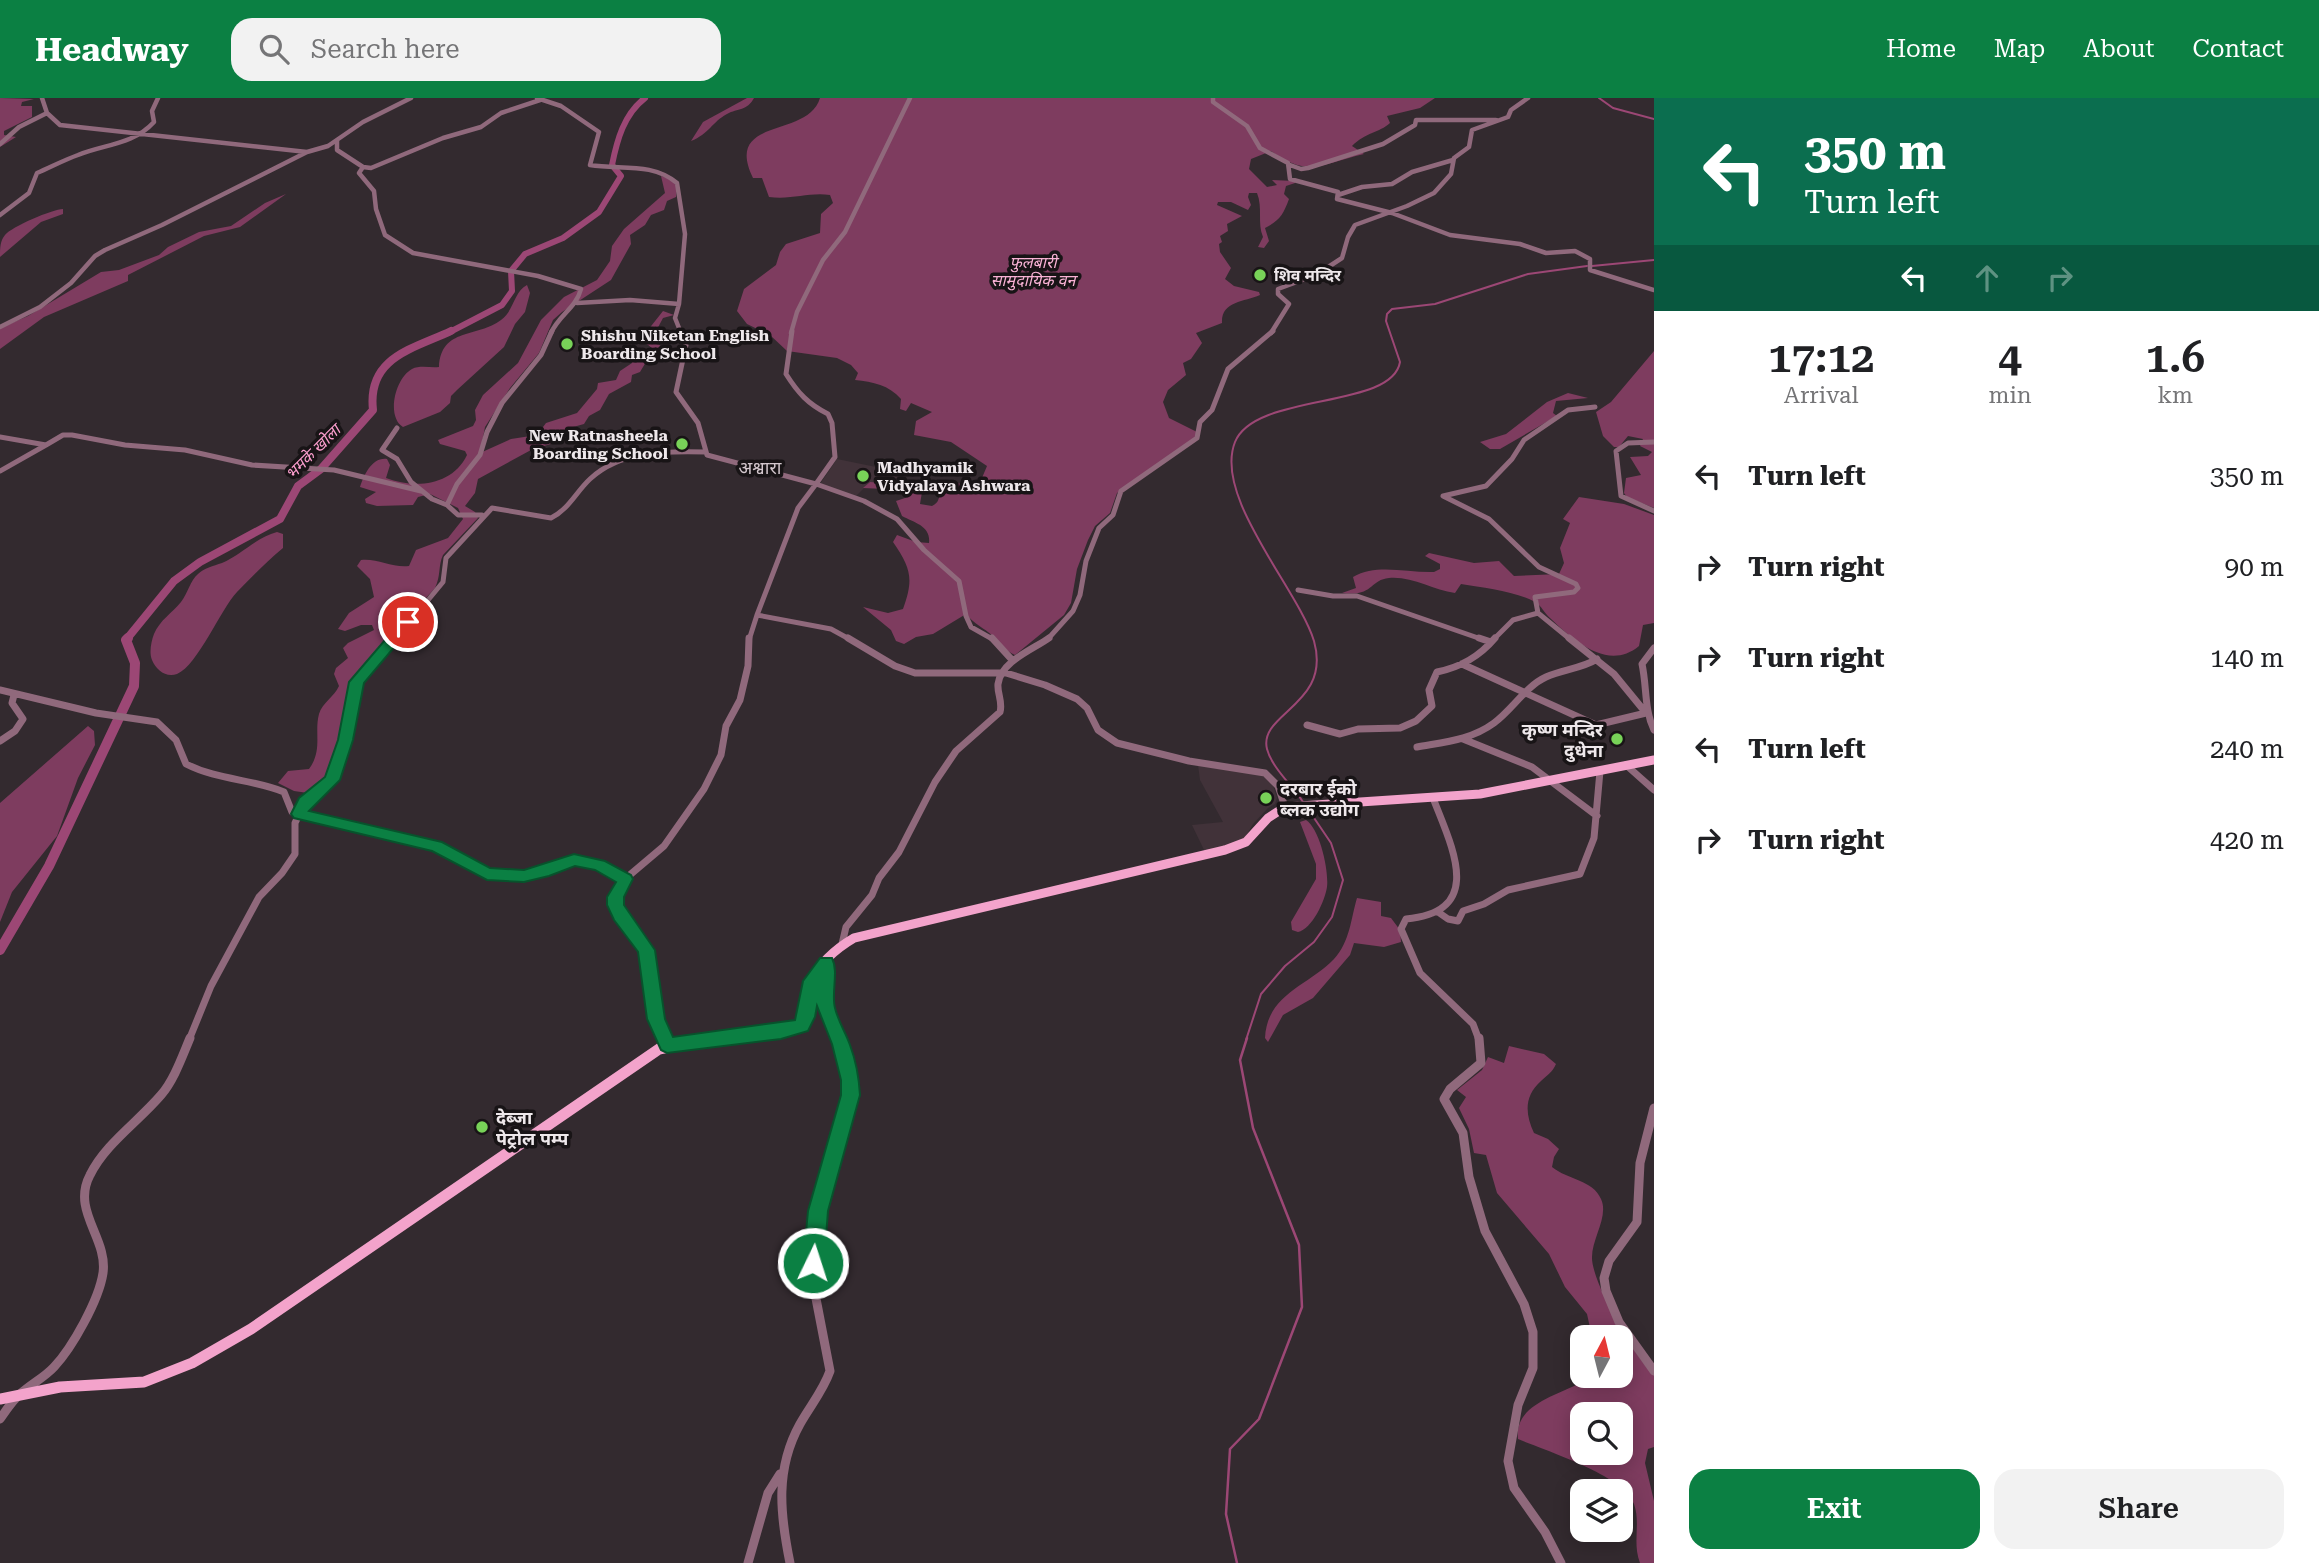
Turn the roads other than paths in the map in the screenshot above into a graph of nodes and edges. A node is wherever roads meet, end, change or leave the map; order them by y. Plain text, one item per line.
1 (42, 98) edge
2 (158, 98) edge
3 (411, 98) edge
4 (910, 98) edge
5 (1213, 98) edge
6 (1528, 98) edge
7 (539, 99) edge
8 (47, 113) junction
9 (1504, 120) junction
10 (142, 134) junction
11 (337, 140) junction
12 (0, 144) edge
13 (307, 152) junction
14 (1453, 160) junction
15 (1290, 165) junction
16 (363, 167) junction
17 (1338, 195) junction
18 (1392, 213) junction
19 (0, 215) edge
20 (1654, 290) edge
21 (577, 303) junction
22 (679, 304) junction
23 (0, 327) edge
24 (1595, 407) dead end
25 (397, 428) dead end
26 (0, 437) edge
27 (1654, 442) edge
28 (46, 445) junction
29 (706, 452) junction
30 (0, 471) edge
31 (816, 484) junction
32 (421, 491) junction
33 (447, 505) junction
34 (1654, 511) edge
35 (482, 514) junction
36 (1298, 590) dead end
37 (1538, 613) junction
38 (757, 615) junction
39 (1491, 642) junction
40 (1654, 648) edge
41 (1597, 659) junction
42 (1013, 661) junction
43 (1462, 664) junction
44 (1006, 673) junction
45 (0, 690) edge
46 (1526, 693) junction
47 (13, 695) junction
48 (1646, 713) junction
49 (1307, 725) dead end
50 (1654, 730) edge
51 (1463, 739) junction
52 (0, 741) edge
53 (1417, 747) dead end
54 (1654, 760) edge
55 (1626, 765) junction
56 (1600, 771) junction
57 (1552, 781) junction
58 (1654, 790) edge
59 (1433, 798) junction
60 (1331, 802) joint
61 (1288, 807) junction
62 (299, 814) junction
63 (1597, 816) junction
64 (625, 879) junction
65 (1438, 912) junction
66 (842, 944) junction
67 (826, 963) junction
68 (667, 1045) junction
69 (1654, 1108) edge
70 (1654, 1371) edge
71 (16, 1397) junction
72 (0, 1399) edge
73 (0, 1419) edge
74 (780, 1473) junction
75 (748, 1563) edge
76 (790, 1563) edge
77 (1560, 1563) edge

1 - 8 street
2 - 10 street
3 - 11 street
4 - 31 street
5 - 15 street
6 - 9 street
7 - 16 street
7 - 22 street
8 - 10 street
8 - 12 street
9 - 14 street
9 - 15 street
10 - 13 street
10 - 19 street
11 - 13 street
11 - 16 street
13 - 23 street
14 - 17 street
14 - 18 street
15 - 17 street
16 - 21 street
17 - 18 street
18 - 20 street
18 - 42 street
21 - 22 street
21 - 33 street
22 - 29 street
24 - 37 street
25 - 32 street
26 - 28 street
27 - 34 street
28 - 30 street
28 - 32 street
29 - 31 street
29 - 35 street
31 - 38 street
31 - 42 street
32 - 33 street
33 - 35 street
35 - 62 street
36 - 39 street
37 - 39 street
37 - 41 street
38 - 44 street
38 - 64 street
39 - 43 street
40 - 48 street
41 - 46 street
41 - 48 street
42 - 44 street
43 - 46 street
43 - 49 street
44 - 61 street
44 - 66 street
45 - 47 street
46 - 48 street
46 - 51 street
47 - 52 street
47 - 62 street
48 - 50 street
51 - 53 street
51 - 57 street
54 - 55 main road
55 - 56 main road
55 - 58 street
56 - 57 main road
56 - 63 street
57 - 59 main road
57 - 63 street
59 - 60 main road
59 - 65 street
60 - 61 main road
61 - 66 main road
62 - 64 street
62 - 71 street
63 - 65 street
64 - 68 street
65 - 77 street
66 - 67 main road
67 - 68 main road
67 - 74 street
68 - 71 main road
69 - 70 street
71 - 72 main road
71 - 73 street
74 - 75 street
74 - 76 street

